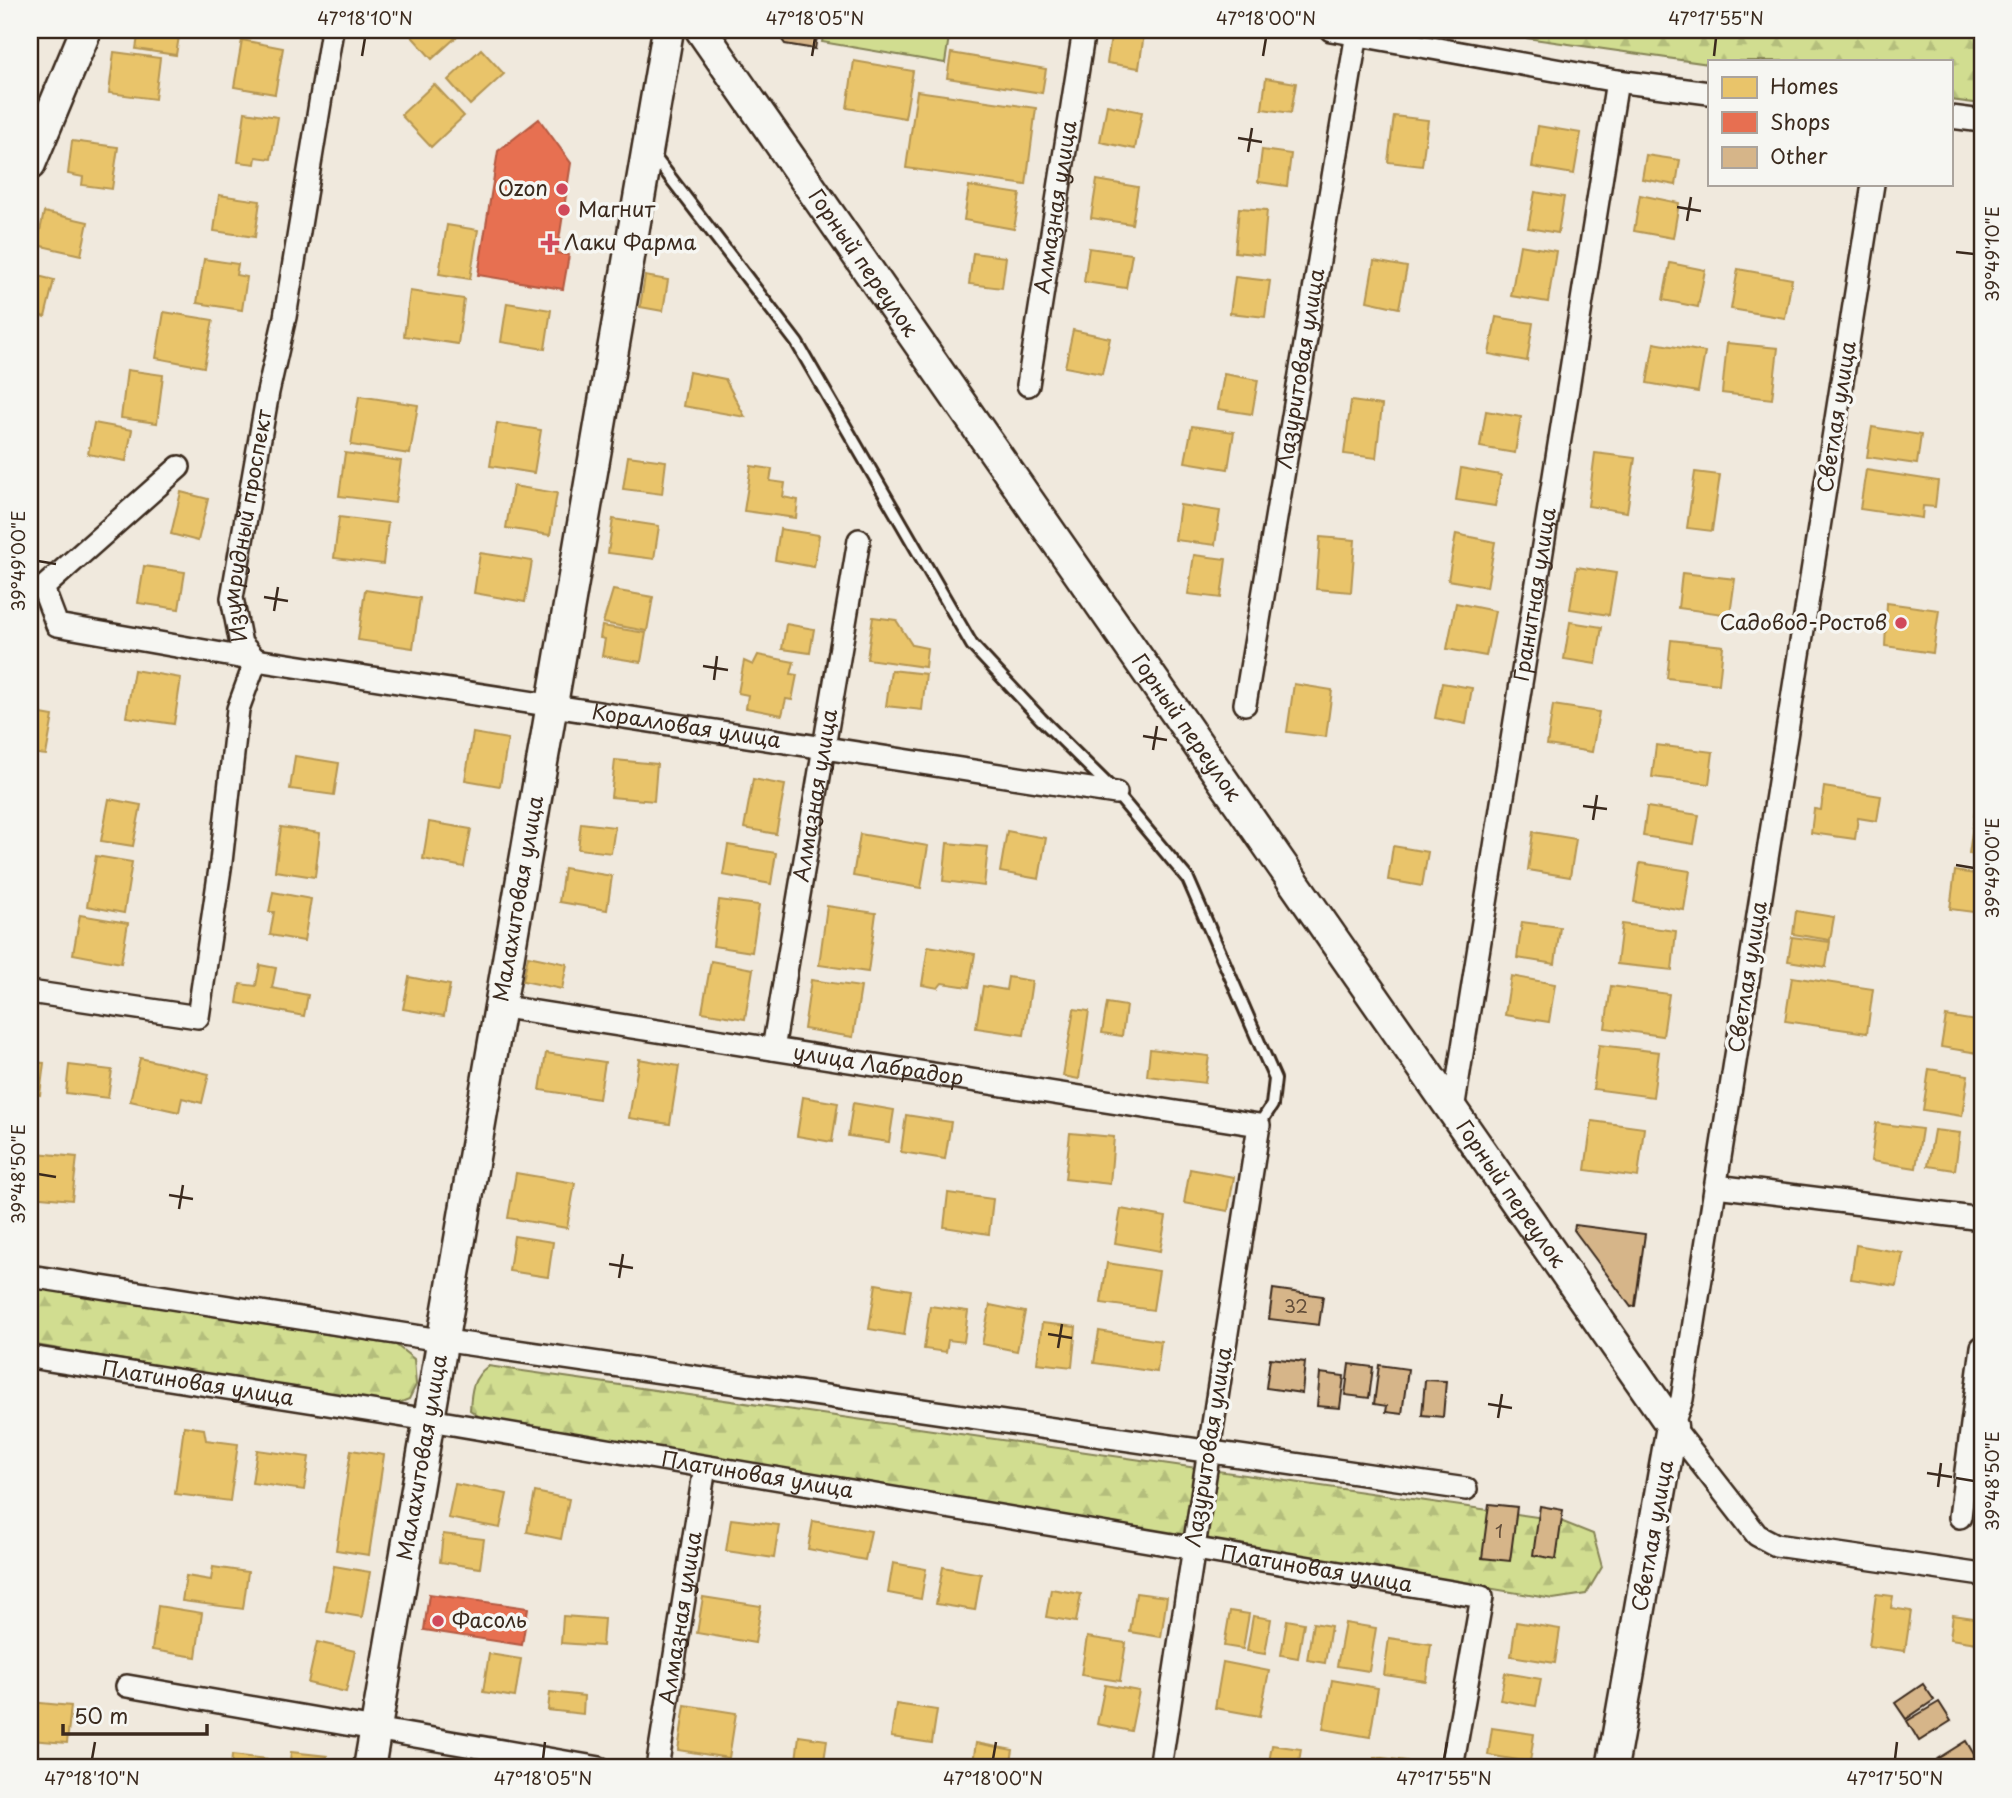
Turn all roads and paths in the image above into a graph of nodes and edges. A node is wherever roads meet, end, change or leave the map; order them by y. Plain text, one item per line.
1 (86, 30) edge
2 (332, 30) edge
3 (667, 30) edge
4 (701, 30) edge
5 (1084, 30) edge
6 (1331, 30) edge
7 (1357, 33) junction
8 (1617, 81) junction
9 (1708, 93) edge
10 (1952, 117) edge
11 (1982, 121) edge
12 (647, 147) junction
13 (30, 164) edge
14 (1873, 186) edge
15 (1028, 385) dead end
16 (179, 467) dead end
17 (859, 540) dead end
18 (256, 660) junction
19 (1245, 704) dead end
20 (551, 707) junction
21 (826, 749) junction
22 (1116, 793) junction
23 (30, 992) edge
24 (498, 1006) junction
25 (773, 1049) junction
26 (1453, 1110) junction
27 (1258, 1125) junction
28 (1716, 1186) junction
29 (1982, 1219) edge
30 (30, 1276) edge
31 (441, 1340) junction
32 (1982, 1347) edge
33 (30, 1357) edge
34 (429, 1420) junction
35 (1672, 1426) junction
36 (1209, 1450) junction
37 (705, 1467) junction
38 (1466, 1489) dead end
39 (1959, 1517) dead end
40 (1193, 1549) junction
41 (1982, 1575) edge
42 (127, 1686) dead end
43 (375, 1731) junction
44 (369, 1768) edge
45 (600, 1768) edge
46 (657, 1768) edge
47 (1160, 1768) edge
48 (1452, 1768) edge
49 (1612, 1768) edge

1 - 13 street
2 - 18 street, Изумрудный проспект
3 - 12 street, Малахитовая улица
4 - 26 street, Горный переулок
5 - 15 street, Алмазная улица
6 - 7 street
7 - 8 street
7 - 19 street, Лазуритовая улица
8 - 9 street
8 - 26 street, Гранитная улица
10 - 11 street
12 - 20 street, Малахитовая улица
12 - 22 lane
14 - 28 street, Светлая улица
16 - 18 street, Коралловая улица
17 - 21 street, Алмазная улица
18 - 20 street, Коралловая улица
18 - 23 street, Изумрудный проспект
20 - 21 street, Коралловая улица
20 - 24 street, Малахитовая улица
21 - 22 street, Коралловая улица
21 - 25 street, Алмазная улица
22 - 27 lane
24 - 25 street, улица Лабрадор
24 - 31 street, Малахитовая улица
25 - 27 street, улица Лабрадор
26 - 35 street, Горный переулок
27 - 36 street, Лазуритовая улица
28 - 29 street
28 - 35 street, Светлая улица
30 - 31 street
31 - 34 street, Малахитовая улица
31 - 36 street
32 - 39 street
33 - 34 street, Платиновая улица
34 - 37 street, Платиновая улица
34 - 43 street, Малахитовая улица
35 - 41 street
35 - 49 street, Светлая улица
36 - 38 street
36 - 40 street, Лазуритовая улица
37 - 40 street, Платиновая улица
37 - 46 street, Алмазная улица
40 - 47 street, Лазуритовая улица
40 - 48 street, Платиновая улица
42 - 43 street
43 - 44 street, Малахитовая улица
43 - 45 street

